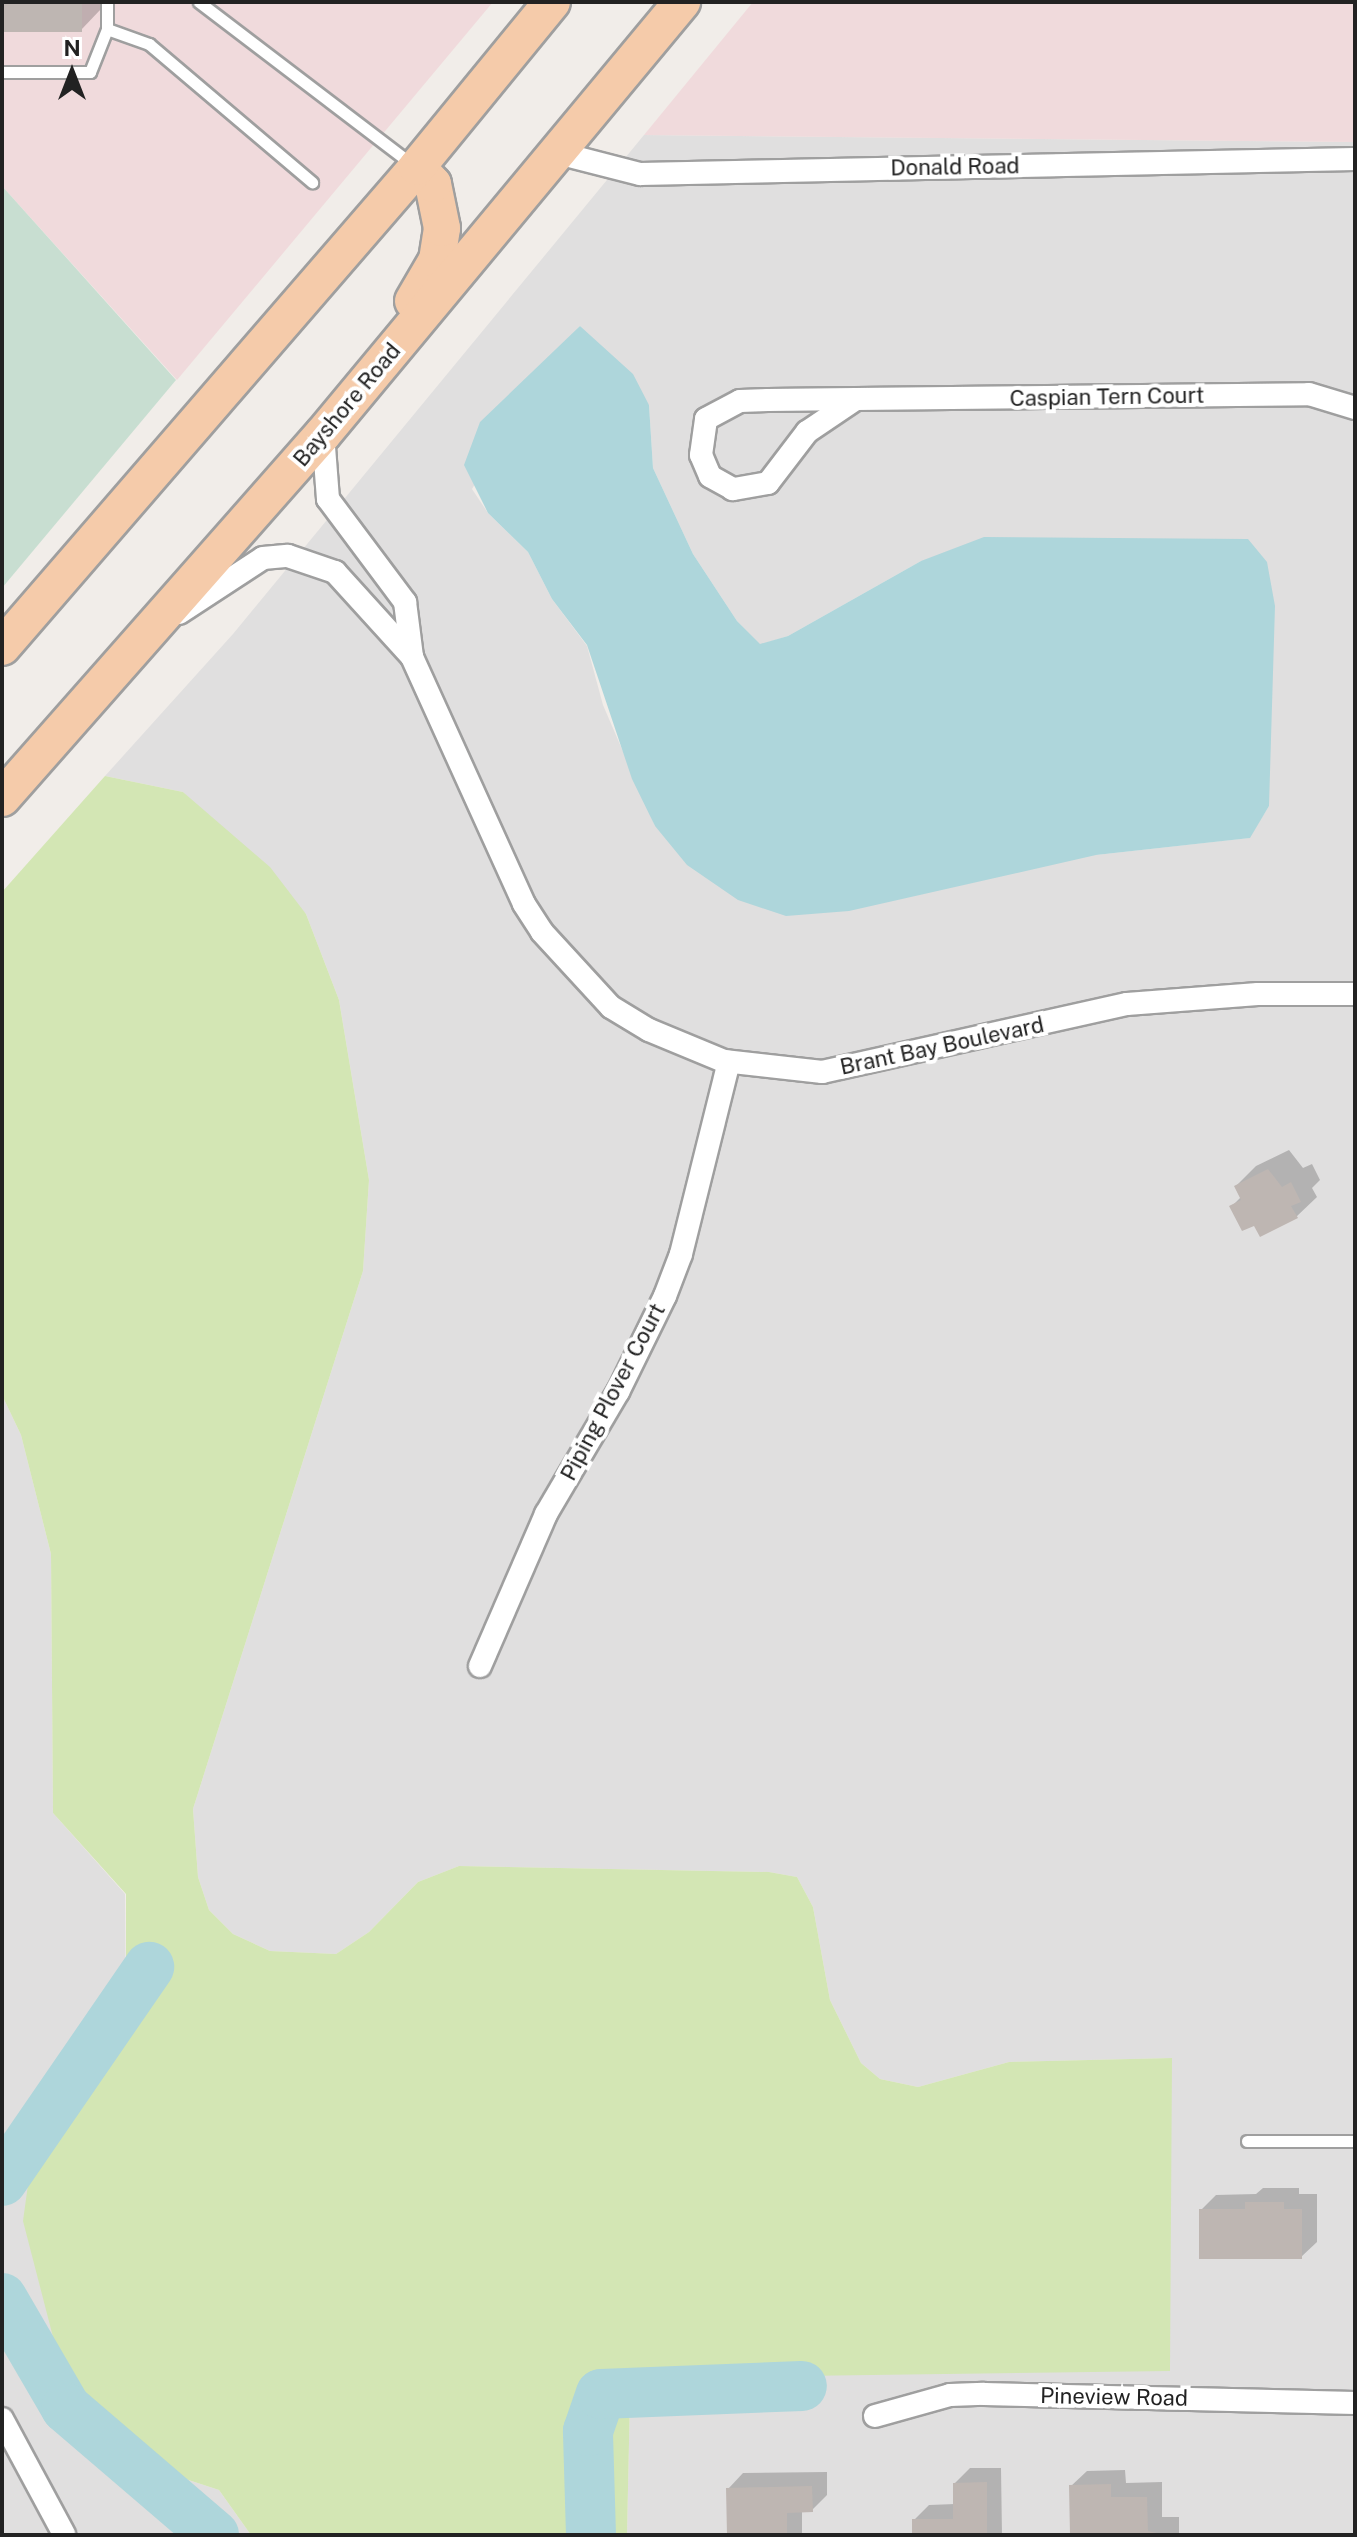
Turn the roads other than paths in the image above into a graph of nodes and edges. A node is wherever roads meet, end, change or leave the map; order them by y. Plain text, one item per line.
1 (107, 2) edge
2 (552, 2) edge
3 (682, 2) edge
4 (207, 4) edge
5 (107, 29) junction
6 (2, 72) edge
7 (558, 153) junction
8 (1355, 159) edge
9 (417, 167) junction
10 (312, 182) dead end
11 (856, 399) junction
12 (1355, 408) edge
13 (331, 425) junction
14 (155, 629) junction
15 (2, 647) edge
16 (412, 657) junction
17 (2, 798) edge
18 (1355, 994) edge
19 (729, 1062) junction
20 (480, 1666) dead end
21 (1247, 2141) dead end
22 (1355, 2141) edge
23 (1355, 2403) edge
24 (875, 2416) dead end
25 (2, 2419) edge
26 (64, 2534) edge

1 - 5 lane
2 - 9 main road
3 - 7 main road, Bayshore Road
4 - 9 lane
5 - 6 lane
5 - 10 lane
7 - 8 street, Donald Road
7 - 13 main road, Bayshore Road
9 - 13 main road
9 - 15 main road
11 - 11 street, Caspian Tern Court
11 - 12 street, Caspian Tern Court
13 - 14 main road, Bayshore Road
13 - 16 street, Brant Bay Boulevard
14 - 16 street, Brant Bay Boulevard
14 - 17 main road, Bayshore Road
16 - 19 street, Brant Bay Boulevard
18 - 19 street, Brant Bay Boulevard
19 - 20 street, Piping Plover Court
21 - 22 lane
23 - 24 street, Pineview Road
25 - 26 street

